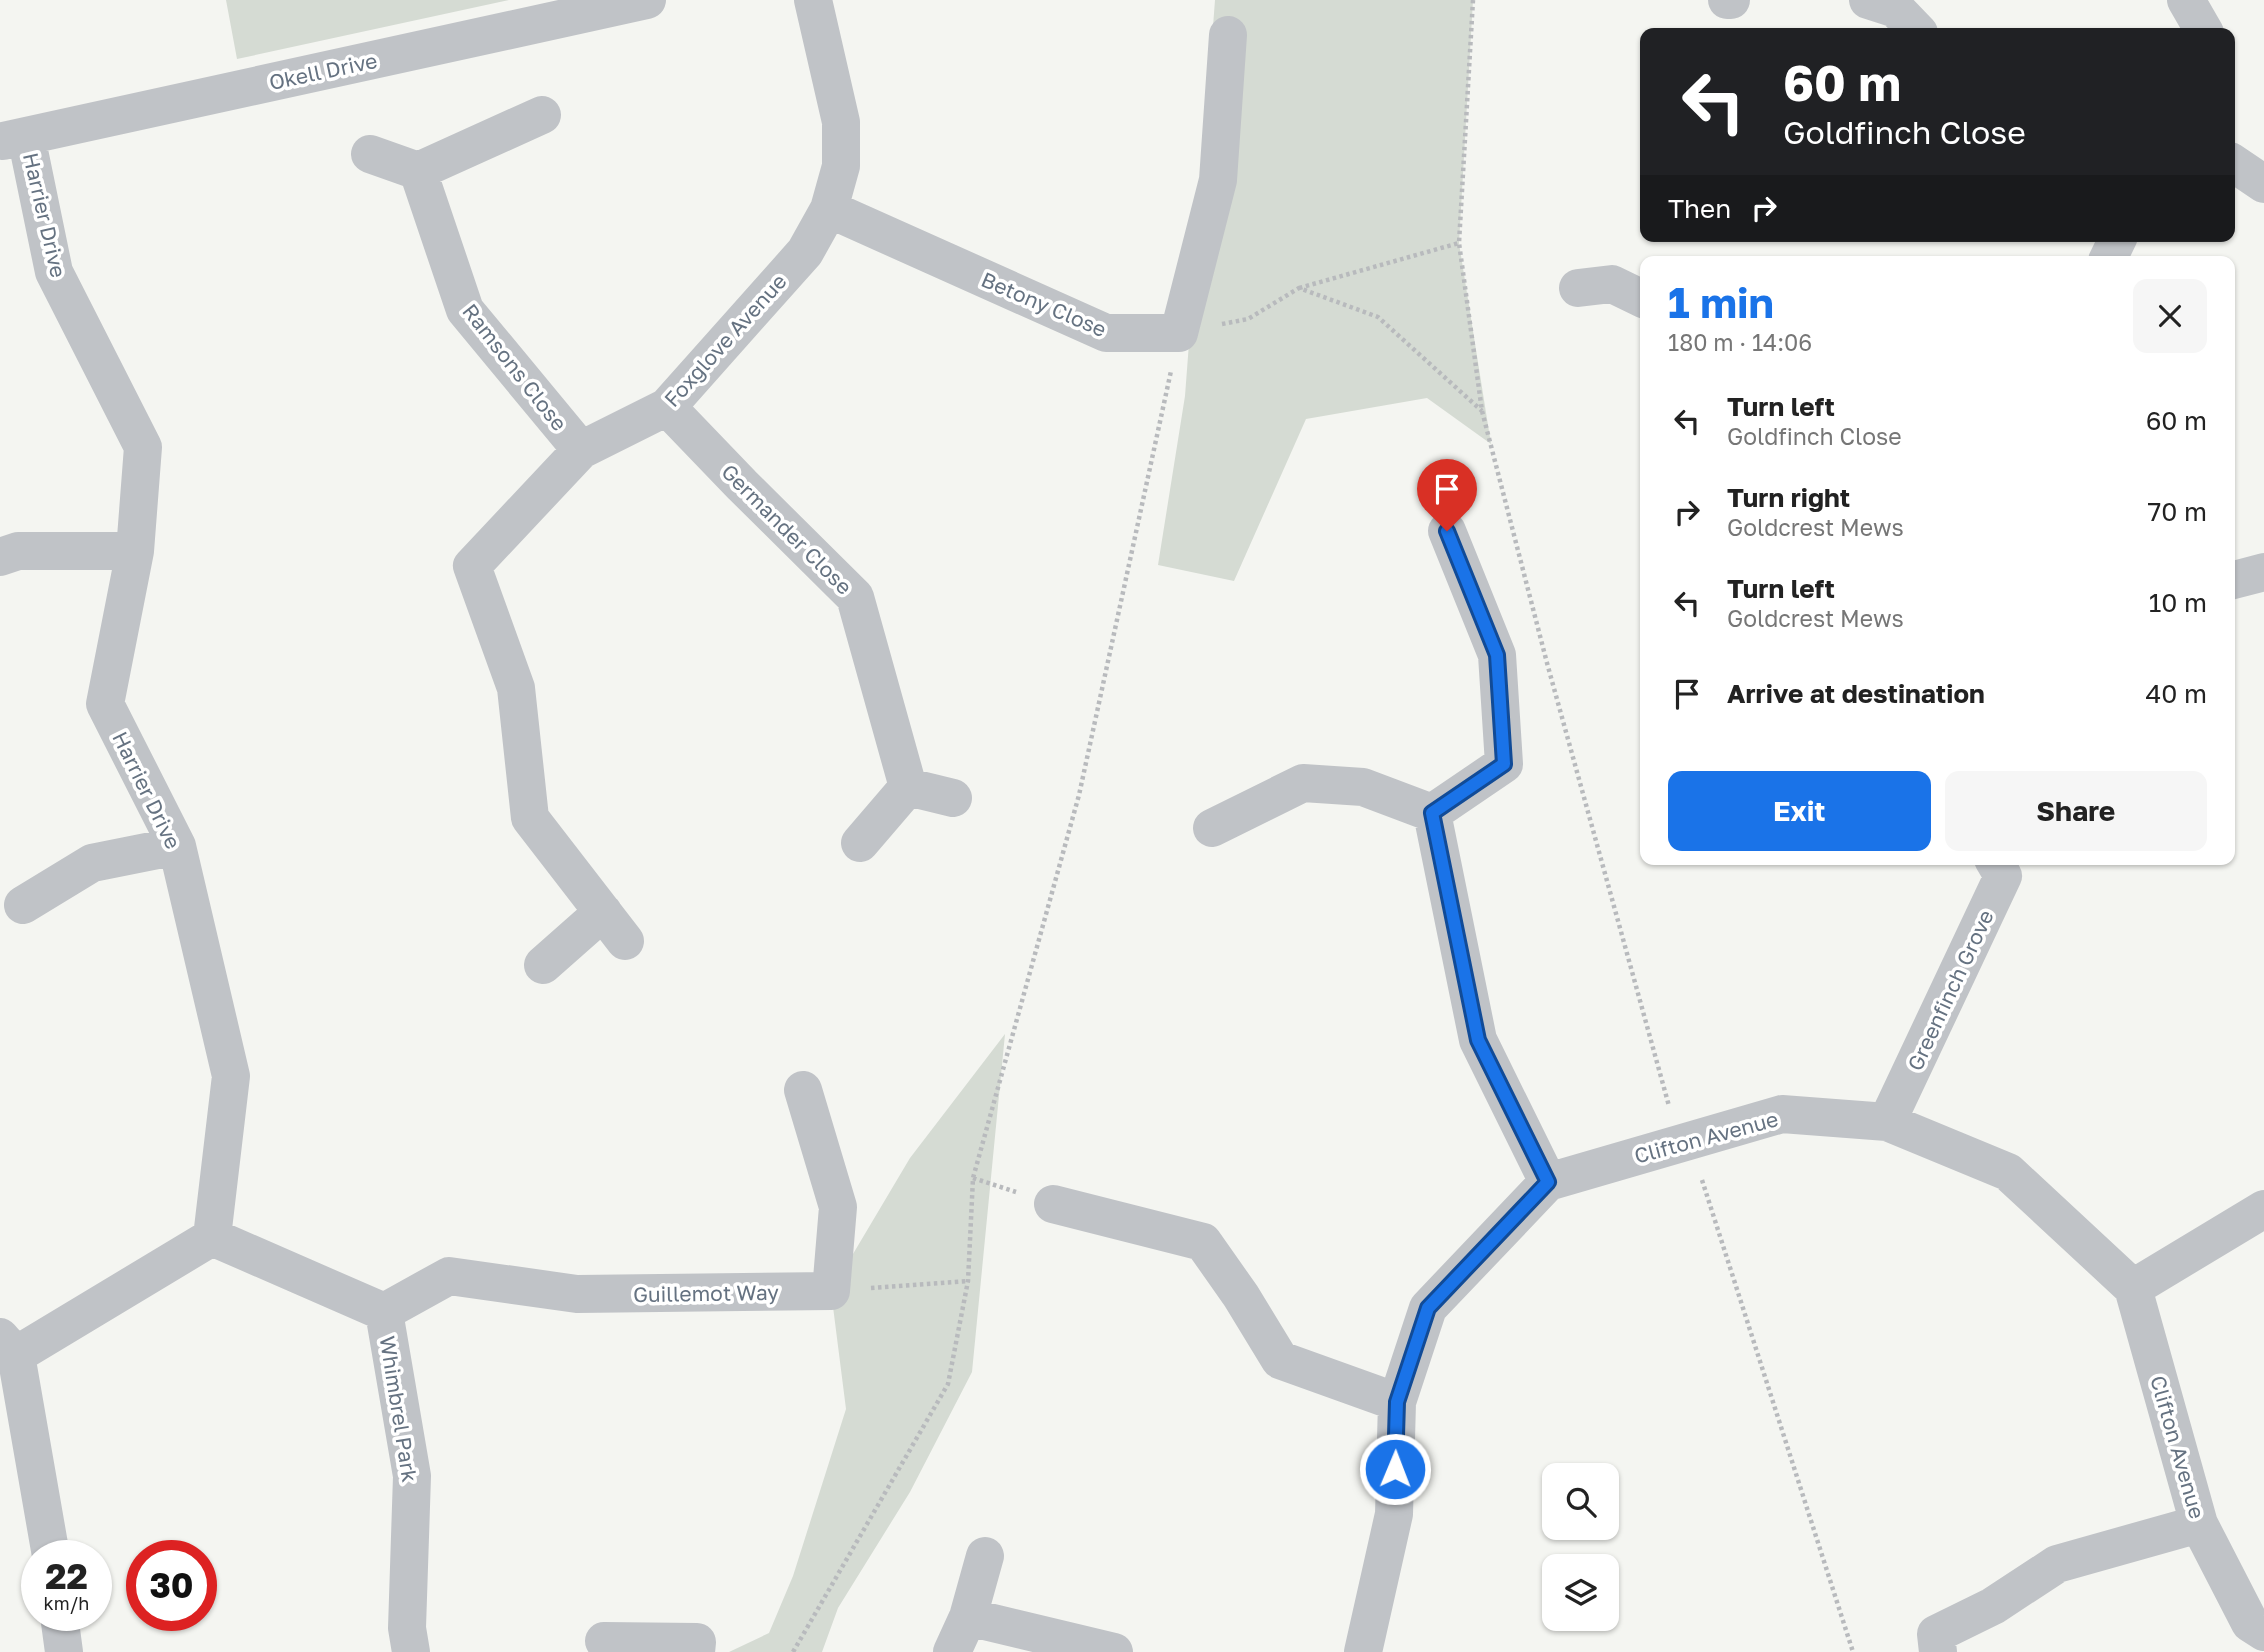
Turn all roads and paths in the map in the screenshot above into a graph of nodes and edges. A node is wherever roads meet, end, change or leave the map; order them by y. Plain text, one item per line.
1 (647, 0) edge
2 (813, 0) edge
3 (1473, 0) edge
4 (1868, 0) edge
5 (2186, 0) edge
6 (1914, 28) edge
7 (2202, 28) edge
8 (1228, 35) dead end
9 (542, 116) dead end
10 (13, 139) edge
11 (370, 154) dead end
12 (2235, 164) edge
13 (418, 171) junction
14 (2264, 184) edge
15 (829, 209) junction
16 (1459, 243) junction
17 (1299, 288) junction
18 (1578, 288) dead end
19 (1640, 298) edge
20 (1179, 334) junction
21 (667, 407) junction
22 (1482, 411) junction
23 (581, 450) junction
24 (1447, 531) dead end
25 (135, 551) junction
26 (0, 557) edge
27 (2264, 572) edge
28 (2235, 579) edge
29 (908, 787) junction
30 (953, 798) dead end
31 (1432, 813) junction
32 (1212, 828) dead end
33 (860, 843) dead end
34 (177, 846) junction
35 (1997, 865) edge
36 (23, 905) dead end
37 (543, 965) dead end
38 (803, 1090) dead end
39 (1887, 1122) junction
40 (1684, 1142) junction
41 (1548, 1182) junction
42 (1053, 1204) dead end
43 (2264, 1209) edge
44 (212, 1237) junction
45 (968, 1281) junction
46 (2133, 1288) junction
47 (831, 1291) junction
48 (384, 1312) junction
49 (8, 1346) edge
50 (1397, 1402) junction
51 (2199, 1524) junction
52 (48, 1540) edge
53 (985, 1556) dead end
54 (968, 1617) junction
55 (62, 1631) edge
56 (2264, 1632) edge
57 (604, 1642) dead end
58 (64, 1652) edge
59 (411, 1652) edge
60 (696, 1652) edge
61 (793, 1652) edge
62 (952, 1652) edge
63 (1114, 1652) edge
64 (1363, 1652) edge
65 (1853, 1652) edge
66 (1937, 1652) edge

1 - 10 street, Okell Drive
2 - 15 street, Foxglove Avenue
3 - 16 path
4 - 6 street
5 - 7 street
8 - 20 street
9 - 13 street
10 - 25 street, Harrier Drive
11 - 13 street
12 - 14 street
13 - 23 street, Ramsons Close
15 - 20 street, Betony Close
15 - 21 street, Foxglove Avenue
16 - 17 path
16 - 22 path
17 - 20 path
17 - 22 path
18 - 19 street
20 - 45 path
21 - 23 street, Foxglove Avenue
21 - 29 street, Germander Close
22 - 40 path
23 - 37 street, Foxglove Avenue
24 - 31 street
25 - 26 street
25 - 34 street, Harrier Drive
27 - 28 street
29 - 30 street
29 - 33 street
31 - 32 street
31 - 41 street
34 - 36 street
34 - 44 street, Harrier Drive
35 - 39 street, Greenfinch Grove
38 - 47 street
39 - 40 street, Clifton Avenue
39 - 46 street, Clifton Avenue
40 - 41 street, Clifton Avenue
40 - 65 path
41 - 50 street, Clifton Avenue
42 - 50 street
43 - 46 street
44 - 48 street, Whimbrel Park
44 - 49 street
45 - 47 path
45 - 61 path
46 - 51 street, Clifton Avenue
47 - 48 street, Guillemot Way
48 - 59 street, Whimbrel Park
49 - 52 street
50 - 64 street, Clifton Avenue
51 - 56 street, Clifton Avenue
51 - 66 street
53 - 54 street
54 - 62 street
54 - 63 street
55 - 58 street
57 - 60 street

